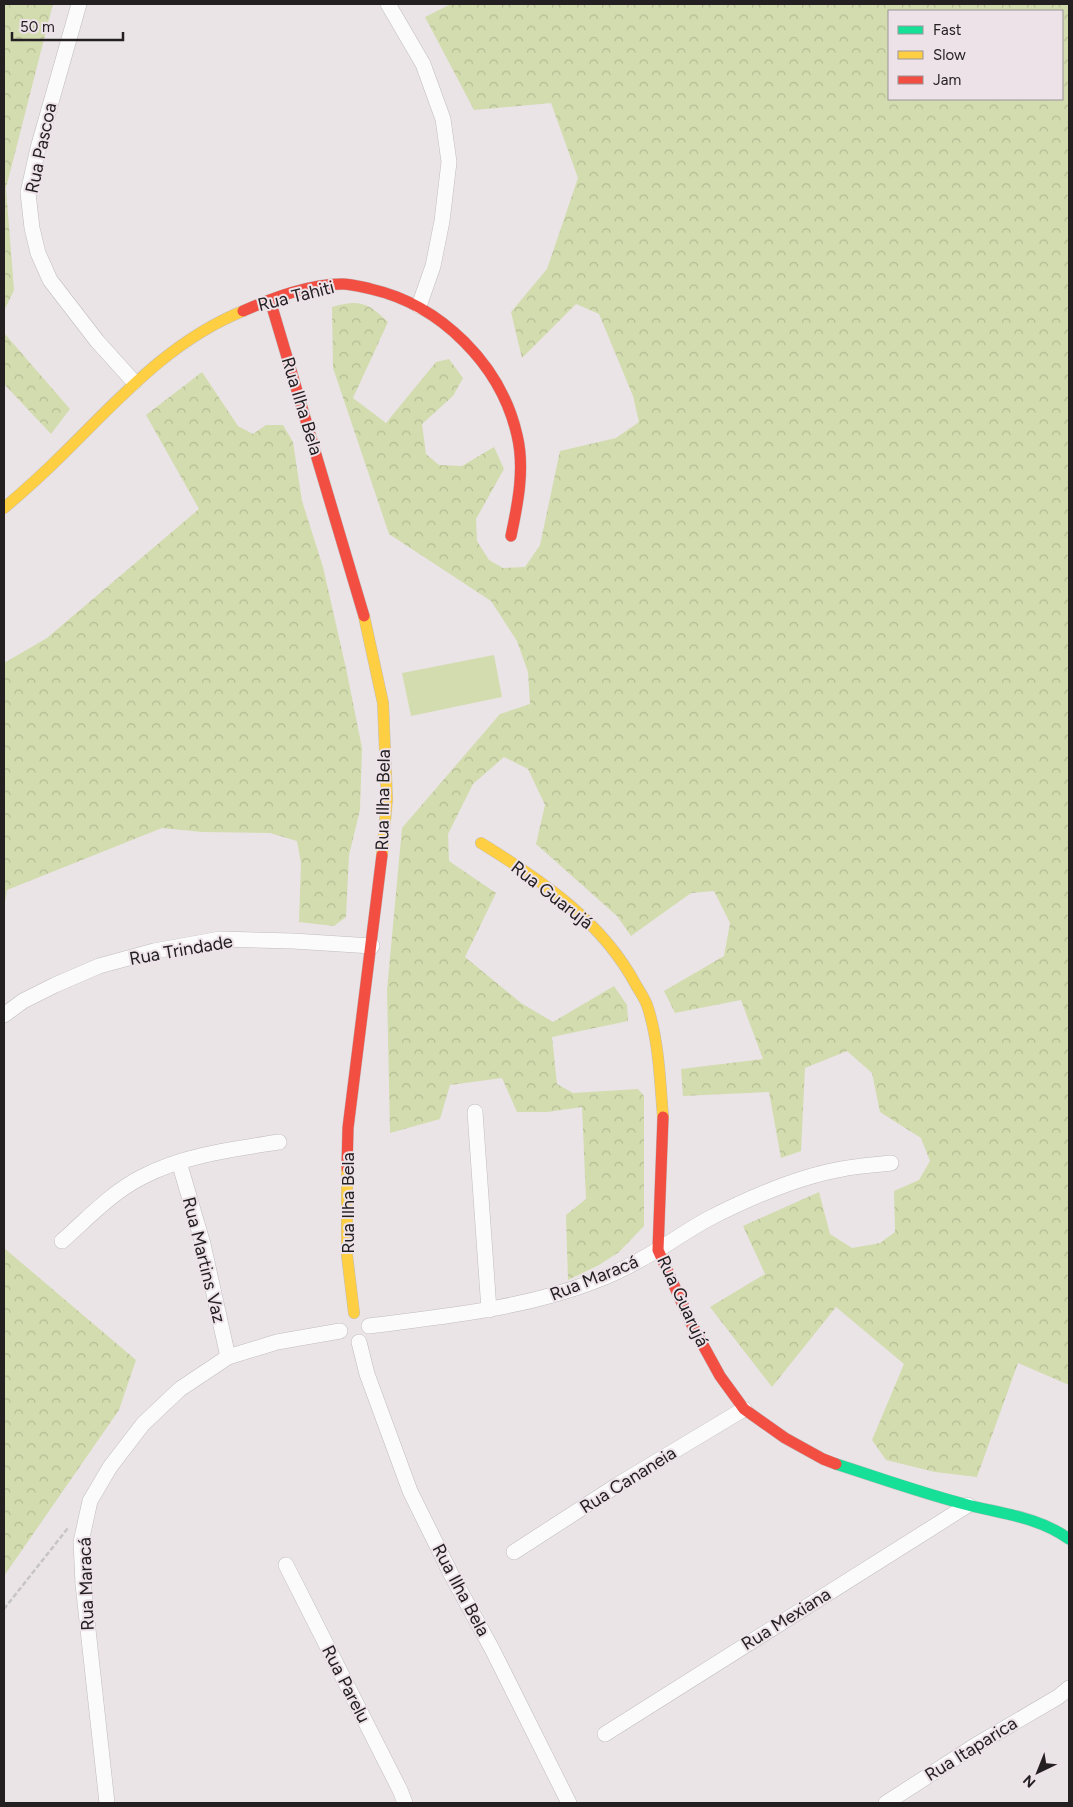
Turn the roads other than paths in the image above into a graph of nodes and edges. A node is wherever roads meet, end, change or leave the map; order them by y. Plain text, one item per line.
1 (79, 4) edge
2 (388, 4) edge
3 (270, 300) junction
4 (419, 306) junction
5 (134, 382) junction
6 (4, 508) edge
7 (511, 536) dead end
8 (481, 843) dead end
9 (372, 946) junction
10 (4, 1015) edge
11 (475, 1112) dead end
12 (279, 1142) dead end
13 (179, 1162) junction
14 (891, 1163) dead end
15 (62, 1241) dead end
16 (658, 1250) junction
17 (489, 1310) junction
18 (354, 1314) junction
19 (369, 1326) junction
20 (340, 1331) junction
21 (359, 1342) junction
22 (228, 1357) junction
23 (744, 1410) junction
24 (968, 1505) junction
25 (1069, 1539) edge
26 (514, 1552) dead end
27 (286, 1565) dead end
28 (1065, 1696) edge
29 (604, 1734) dead end
30 (107, 1803) edge
31 (405, 1803) edge
32 (569, 1803) edge
33 (886, 1803) edge

1 - 5 street, Rua Pascoa
2 - 4 street
3 - 4 street, Rua Tahiti
3 - 5 street, Rua Tahiti
3 - 9 street, Rua Ilha Bela
4 - 7 street, Rua Tahiti
5 - 6 street, Rua Tahiti
8 - 16 street, Rua Guarujá
9 - 10 street, Rua Trindade
9 - 18 street, Rua Ilha Bela
11 - 17 street
12 - 13 street
13 - 15 street
13 - 22 street, Rua Martins Vaz
14 - 16 street, Rua Maracá
16 - 17 street, Rua Maracá
16 - 23 street, Rua Guarujá
17 - 19 street, Rua Maracá
18 - 19 street
18 - 20 street
19 - 21 street
20 - 21 street
20 - 22 street, Rua Maracá
21 - 32 street, Rua Ilha Bela
22 - 30 street, Rua Maracá
23 - 24 street, Rua Guarujá
23 - 26 street, Rua Cananeia
24 - 25 street, Rua Guarujá
24 - 29 street, Rua Mexiana
27 - 31 street, Rua Parelu
28 - 33 street, Rua Itaparica

